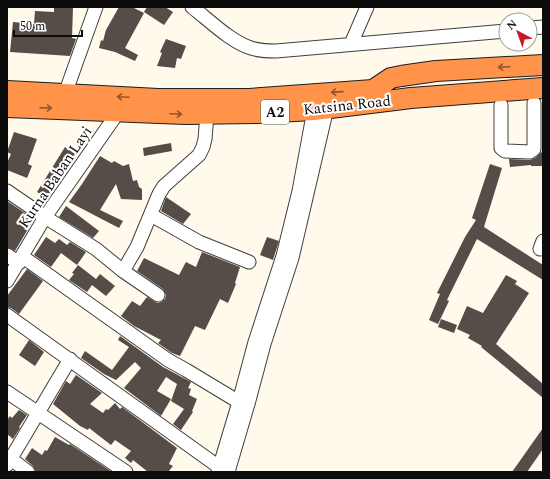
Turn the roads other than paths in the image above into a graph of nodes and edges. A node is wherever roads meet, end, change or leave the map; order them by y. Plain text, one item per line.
1 (96, 7) edge
2 (192, 7) edge
3 (367, 7) edge
4 (498, 32) edge
5 (351, 44) junction
6 (543, 64) edge
7 (543, 78) edge
8 (7, 92) edge
9 (66, 94) junction
10 (370, 96) junction
11 (540, 98) edge
12 (501, 105) junction
13 (7, 107) edge
14 (321, 109) junction
15 (119, 111) junction
16 (207, 114) junction
17 (7, 190) edge
18 (151, 215) junction
19 (45, 217) junction
20 (7, 255) edge
21 (21, 260) junction
22 (249, 262) dead end
23 (123, 271) junction
24 (7, 281) edge
25 (158, 295) dead end
26 (7, 315) edge
27 (70, 359) junction
28 (7, 392) edge
29 (239, 402) junction
30 (38, 412) junction
31 (9, 462) edge
32 (222, 470) edge
33 (28, 472) edge
34 (126, 472) edge

1 - 9 street
2 - 5 street
3 - 5 street
4 - 5 street
6 -> 10 highway
7 - 10 highway, Katsina Road / A2
8 - 9 highway, Katsina Road / A2
10 -> 9 highway, Katsina Road / A2
10 - 11 highway, Katsina Road / A2
10 - 12 highway
10 - 14 highway, Katsina Road / A2
11 - 12 highway
11 - 12 street
13 -> 15 highway, Katsina Road / A2
14 - 16 highway, Katsina Road / A2
14 - 29 street
14 - 32 street
15 -> 16 highway, Katsina Road / A2
15 - 19 street, Kurna Baban Layi
16 - 18 street
17 - 19 street
18 - 22 street
18 - 23 street
19 - 21 street, Kurna Baban Layi
19 - 23 street
20 - 21 street
21 - 24 street, Kurna Baban Layi
21 - 29 street
23 - 25 street
26 - 27 street
27 - 30 street
27 - 32 street
28 - 30 street
29 - 32 street
30 - 31 street
30 - 34 street
31 - 33 street

